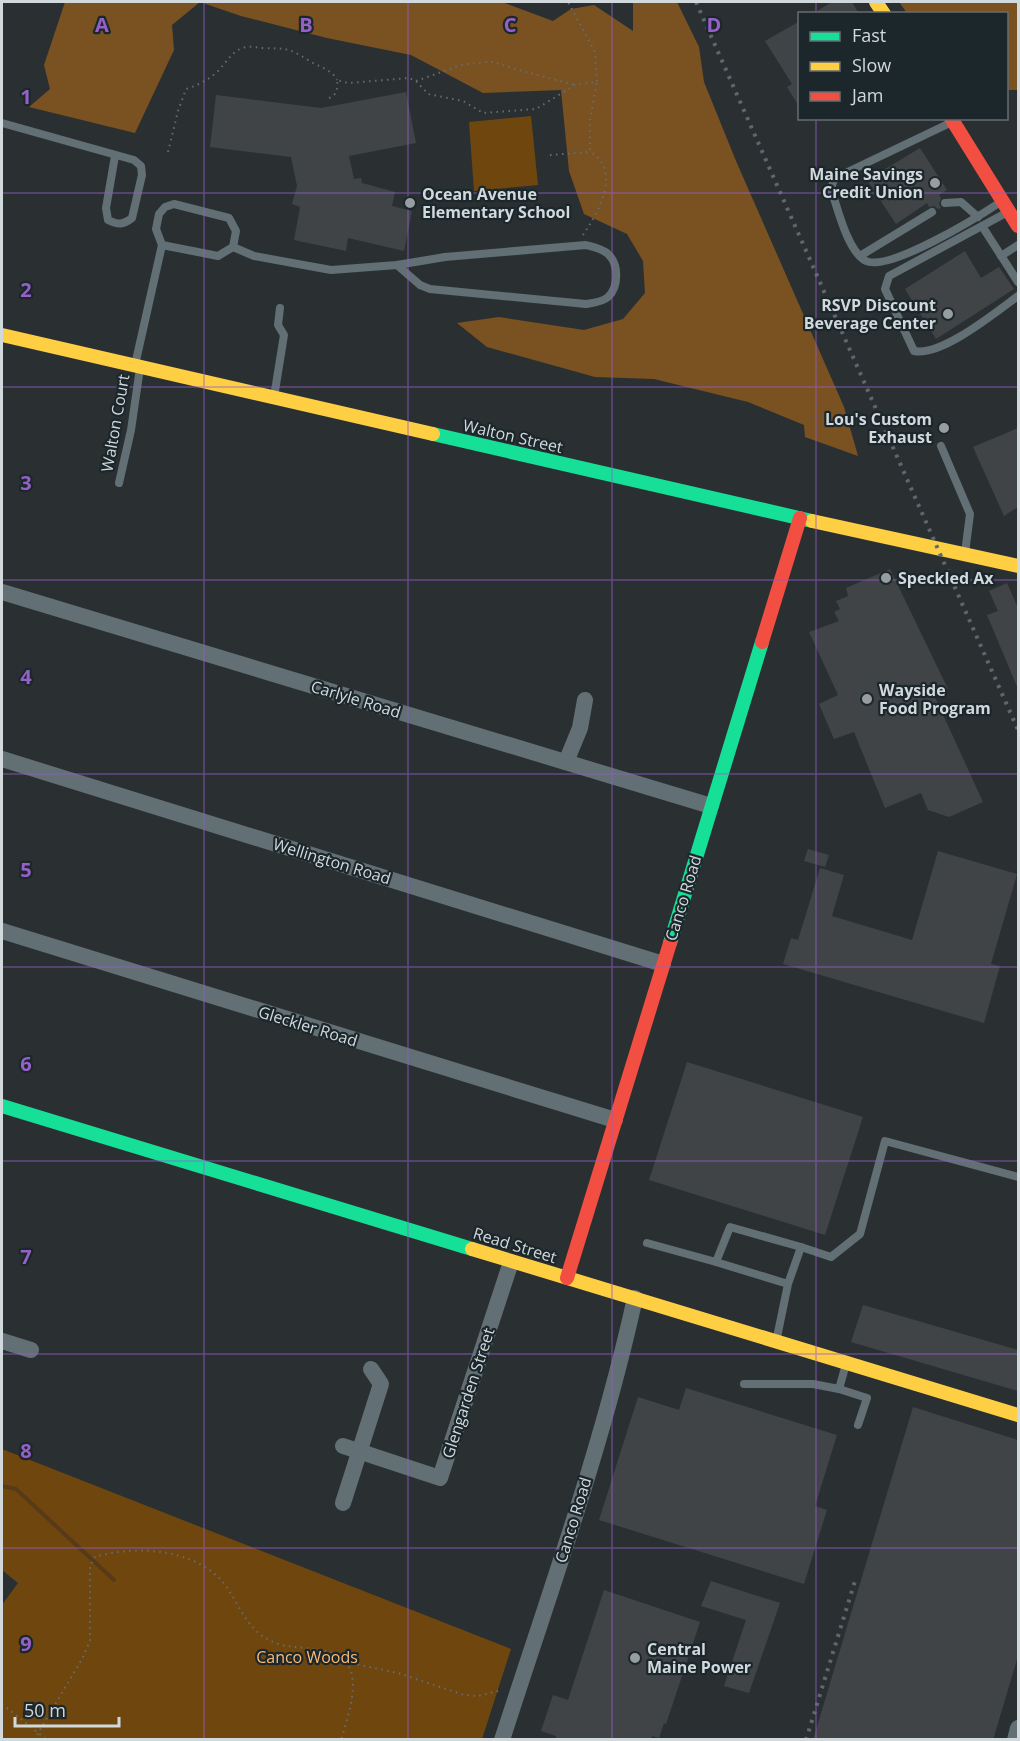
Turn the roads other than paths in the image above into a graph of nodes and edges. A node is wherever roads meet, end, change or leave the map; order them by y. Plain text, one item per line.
1 (952, 120) edge
2 (2, 123) edge
3 (115, 156) junction
4 (945, 203) dead end
5 (1006, 206) junction
6 (932, 212) dead end
7 (978, 217) junction
8 (982, 226) junction
9 (1018, 226) edge
10 (162, 245) junction
11 (1018, 245) edge
12 (234, 247) junction
13 (860, 256) junction
14 (1001, 256) junction
15 (397, 265) junction
16 (1018, 282) edge
17 (1018, 296) edge
18 (280, 308) dead end
19 (2, 335) edge
20 (137, 367) junction
21 (273, 398) junction
22 (941, 446) dead end
23 (119, 483) dead end
24 (800, 518) junction
25 (964, 554) junction
26 (1018, 566) edge
27 (2, 592) edge
28 (585, 700) dead end
29 (2, 759) edge
30 (566, 762) junction
31 (711, 806) junction
32 (2, 931) edge
33 (663, 964) junction
34 (2, 1106) edge
35 (615, 1120) junction
36 (1018, 1177) edge
37 (647, 1243) dead end
38 (801, 1247) junction
39 (511, 1262) junction
40 (716, 1262) junction
41 (567, 1278) junction
42 (788, 1284) junction
43 (635, 1298) junction
44 (2, 1341) edge
45 (776, 1342) junction
46 (31, 1350) dead end
47 (846, 1363) junction
48 (371, 1369) dead end
49 (744, 1384) dead end
50 (839, 1389) junction
51 (1018, 1415) edge
52 (858, 1425) dead end
53 (343, 1446) dead end
54 (360, 1452) junction
55 (343, 1503) dead end
56 (1018, 1728) edge
57 (502, 1740) edge
58 (1015, 1740) edge

1 - 5 main road
1 - 13 lane
2 - 3 lane
3 - 3 lane
4 - 7 lane
5 - 7 lane
5 - 8 lane
5 - 9 main road
6 - 13 lane
7 - 13 lane
8 - 14 lane
8 - 17 lane
10 - 12 lane
10 - 12 lane, Walton Court
10 - 20 lane, Walton Court
11 - 14 lane
12 - 15 lane
14 - 16 lane
15 - 15 lane
18 - 21 lane
19 - 20 main road, Walton Street
20 - 21 main road, Walton Street
20 - 23 lane, Walton Court
21 - 24 main road, Walton Street
22 - 25 lane
24 - 25 main road, Walton Street
24 - 31 main road, Canco Road
25 - 26 main road, Walton Street
27 - 30 street, Carlyle Road
28 - 30 street
29 - 33 street, Wellington Road
30 - 31 street, Carlyle Road
31 - 33 main road, Canco Road
32 - 35 street, Gleckler Road
33 - 35 main road, Canco Road
34 - 39 main road, Read Street
35 - 41 main road, Canco Road
36 - 38 lane
37 - 40 lane
38 - 40 lane
38 - 42 lane
39 - 41 main road, Read Street
39 - 54 street, Glengarden Street
40 - 42 lane
41 - 43 main road, Read Street
42 - 45 lane
43 - 45 main road, Read Street
43 - 57 street, Canco Road
44 - 46 street
45 - 47 main road, Read Street
47 - 50 lane
47 - 51 main road, Read Street
48 - 54 street
49 - 50 lane
50 - 52 lane
53 - 54 street
54 - 55 street
56 - 58 street

